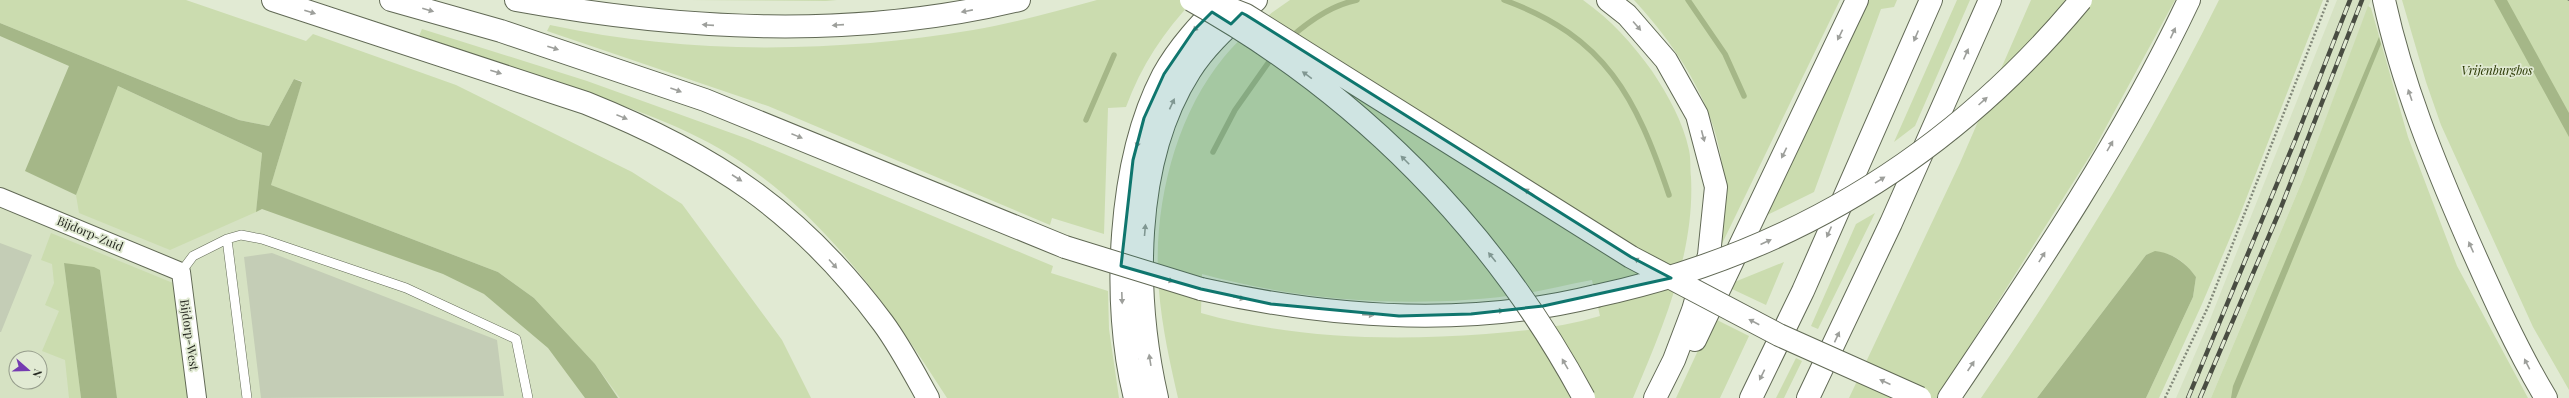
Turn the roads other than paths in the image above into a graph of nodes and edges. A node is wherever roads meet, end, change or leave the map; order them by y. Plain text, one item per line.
1 (273, 0) edge
2 (391, 0) edge
3 (516, 0) edge
4 (1019, 0) edge
5 (1191, 0) edge
6 (1208, 0) edge
7 (1224, 0) edge
8 (1256, 0) edge
9 (1608, 0) edge
10 (1857, 0) edge
11 (1931, 0) edge
12 (1990, 0) edge
13 (2081, 0) edge
14 (2189, 0) edge
15 (2384, 0) edge
16 (0, 197) edge
17 (227, 239) junction
18 (181, 272) junction
19 (899, 346) junction
20 (197, 398) edge
21 (247, 398) edge
22 (528, 398) edge
23 (913, 398) edge
24 (928, 398) edge
25 (1135, 398) edge
26 (1157, 398) edge
27 (1584, 398) edge
28 (1656, 398) edge
29 (1667, 398) edge
30 (1751, 398) edge
31 (1808, 398) edge
32 (1920, 398) edge
33 (1949, 398) edge
34 (2546, 398) edge

1 -> 19 highway
2 -> 13 highway, bridge
4 -> 3 highway
27 -> 5 highway, bridge
32 -> 6 highway, bridge
7 -> 25 highway
26 -> 8 highway
9 -> 28 highway
10 -> 29 highway
11 -> 30 highway
31 -> 12 highway
33 -> 14 highway
34 -> 15 highway
16 - 18 street, Bijdorp-Zuid
17 - 18 lane
17 - 21 lane
17 - 22 lane
18 - 20 street, Bijdorp-West
19 - 23 highway
19 - 24 highway

